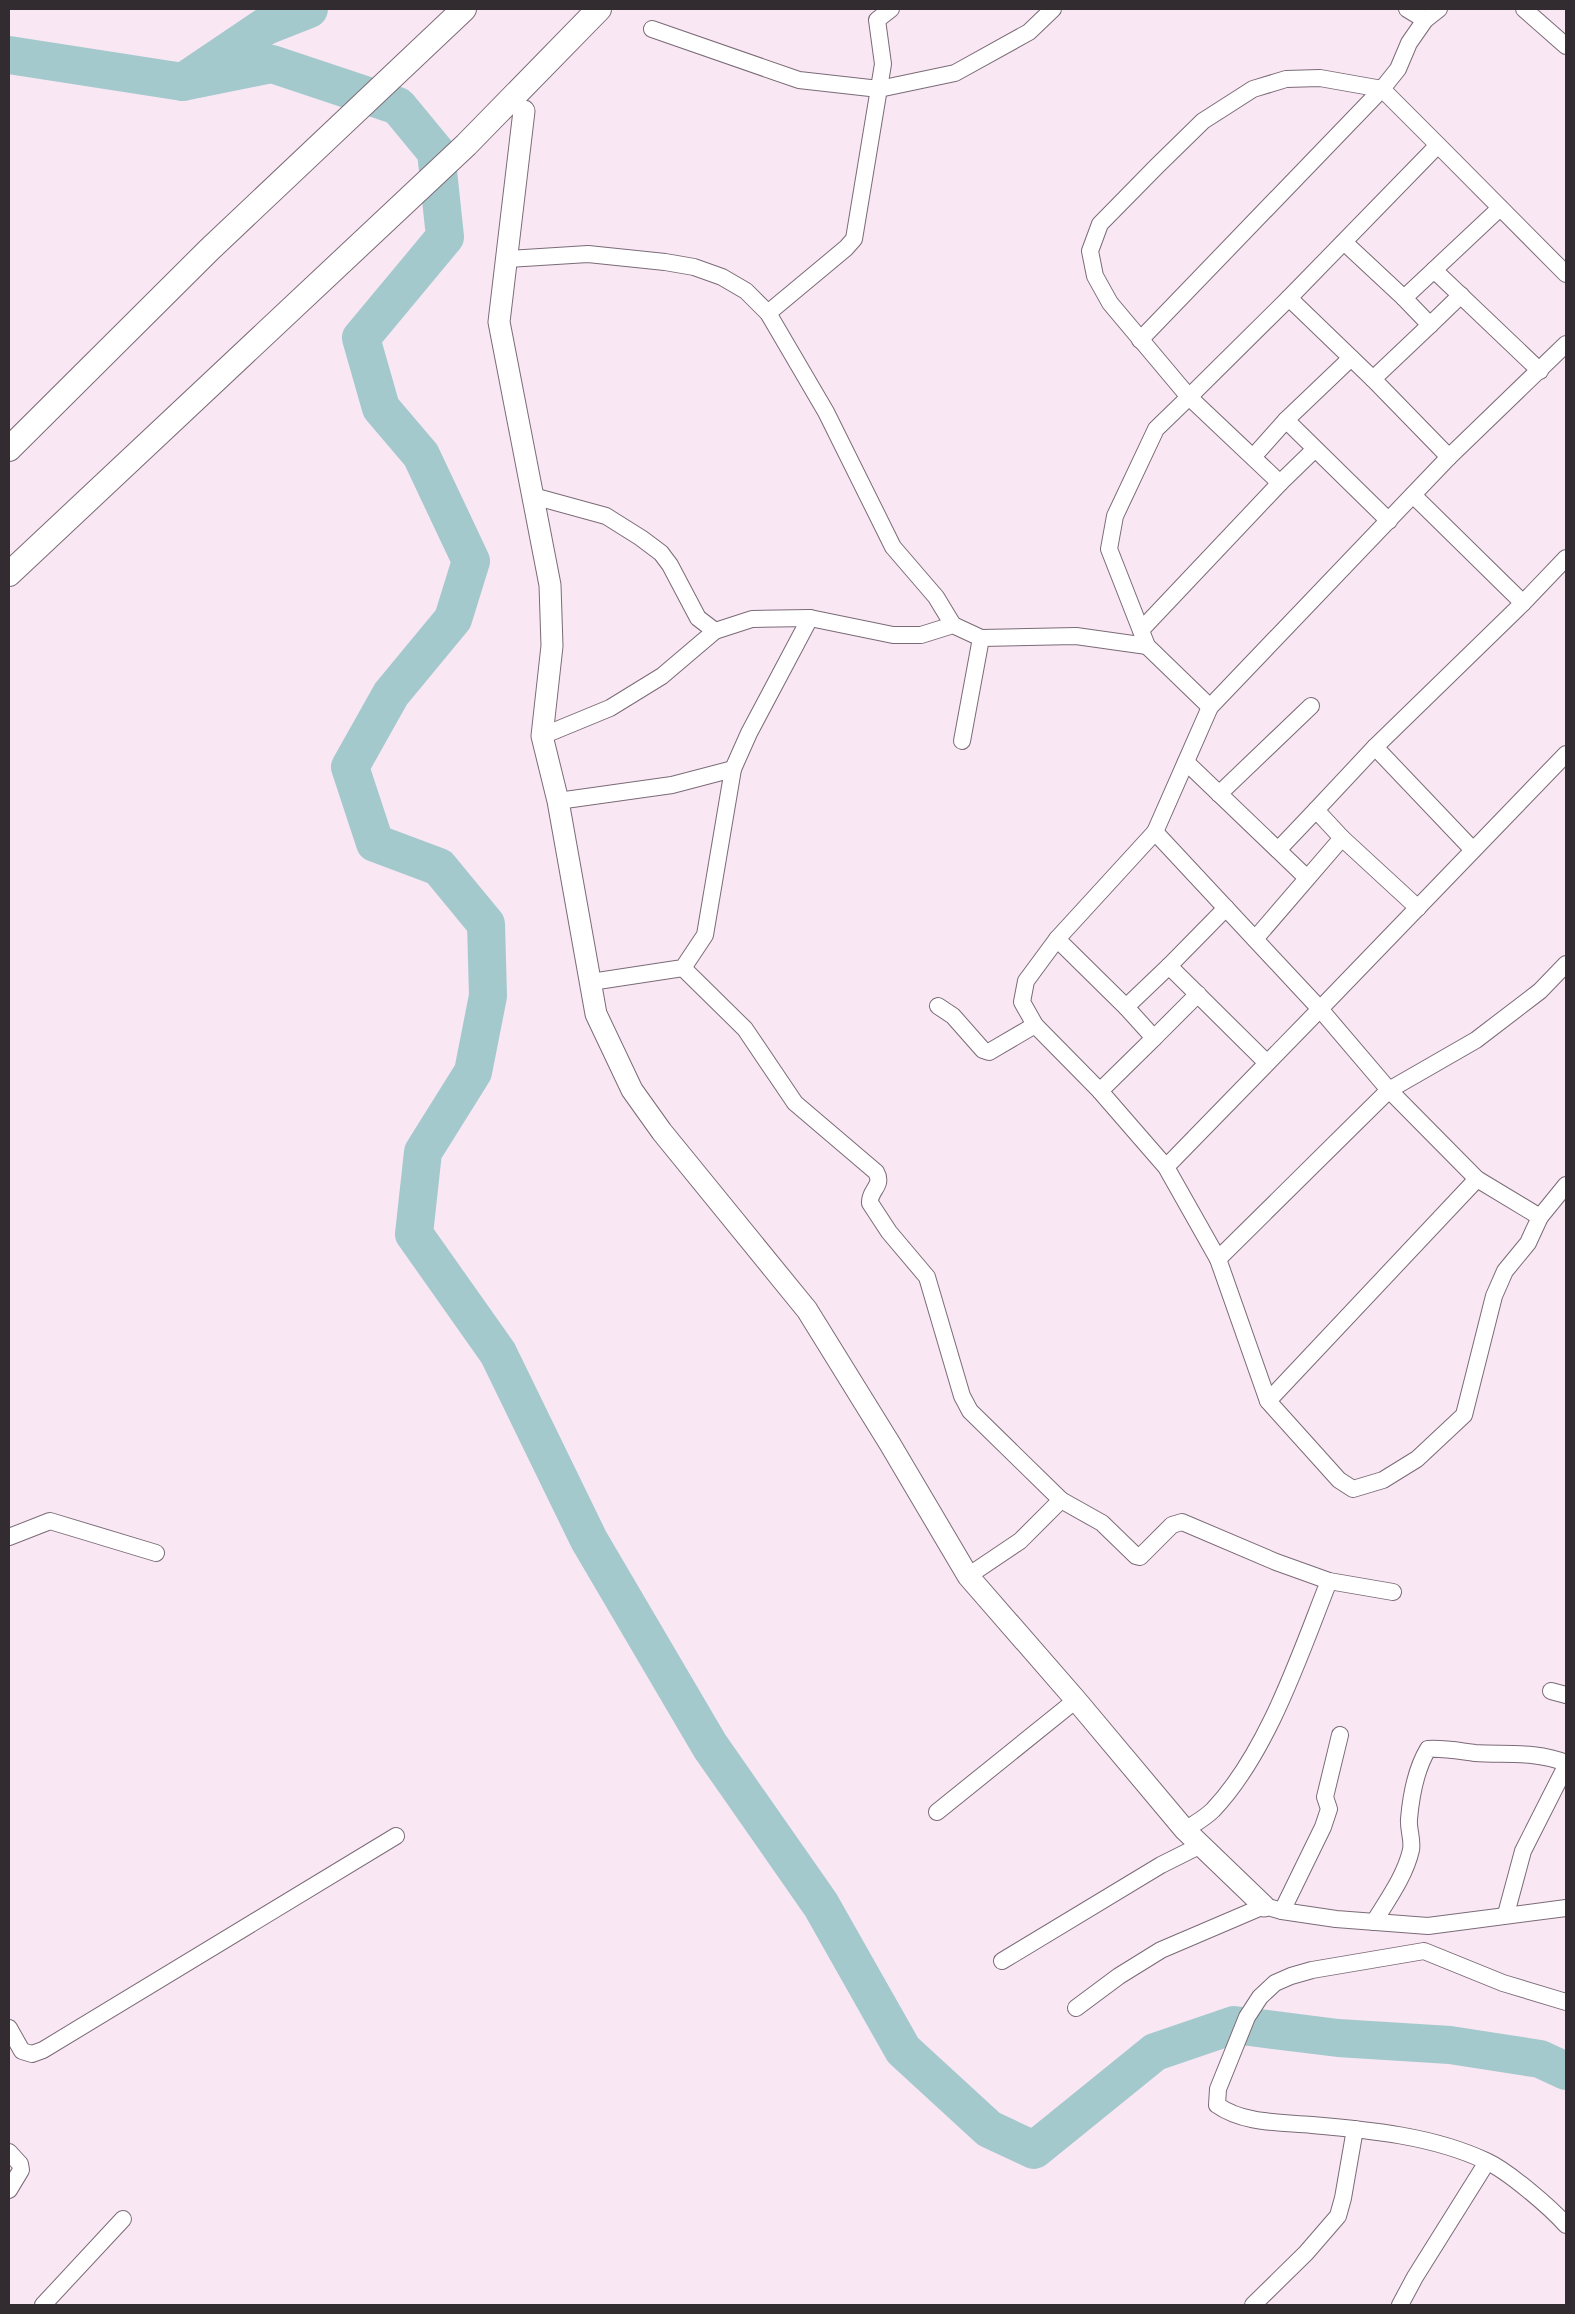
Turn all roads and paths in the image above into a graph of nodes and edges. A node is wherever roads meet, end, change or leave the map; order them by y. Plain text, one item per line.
1 (464, 9) edge
2 (599, 9) edge
3 (891, 9) edge
4 (1053, 9) edge
5 (1407, 9) edge
6 (1439, 9) edge
7 (1524, 9) edge
8 (872, 14) edge
9 (1425, 20) junction
10 (652, 29) dead end
11 (1566, 46) edge
12 (879, 89) junction
13 (1382, 89) junction
14 (524, 111) dead end
15 (1438, 145) junction
16 (1500, 208) junction
17 (1344, 242) junction
18 (508, 259) junction
19 (1434, 270) junction
20 (1566, 274) edge
21 (1461, 295) junction
22 (1289, 298) junction
23 (1404, 298) junction
24 (768, 313) junction
25 (1430, 326) junction
26 (1140, 340) junction
27 (1566, 344) edge
28 (1351, 358) junction
29 (1540, 371) junction
30 (1373, 379) junction
31 (1189, 397) junction
32 (1286, 420) junction
33 (9, 449) edge
34 (1315, 449) junction
35 (1253, 457) junction
36 (1449, 457) junction
37 (1280, 484) junction
38 (533, 496) junction
39 (1413, 496) junction
40 (1389, 521) junction
41 (1566, 558) edge
42 (9, 574) edge
43 (1523, 603) junction
44 (810, 618) junction
45 (953, 625) junction
46 (1141, 630) junction
47 (716, 631) junction
48 (981, 638) junction
49 (1147, 646) junction
50 (1311, 706) dead end
51 (1210, 707) junction
52 (542, 736) junction
53 (962, 741) dead end
54 (1374, 747) junction
55 (1566, 754) edge
56 (1186, 762) junction
57 (733, 768) junction
58 (1219, 794) junction
59 (558, 801) junction
60 (1316, 810) junction
61 (1155, 832) junction
62 (1342, 838) junction
63 (1278, 850) junction
64 (1473, 850) junction
65 (1307, 878) junction
66 (1226, 908) junction
67 (1418, 908) junction
68 (1057, 939) junction
69 (1255, 939) junction
70 (1566, 964) edge
71 (1169, 966) junction
72 (682, 968) junction
73 (592, 982) junction
74 (1198, 994) junction
75 (938, 1006) dead end
76 (1126, 1007) junction
77 (1320, 1009) junction
78 (1035, 1026) junction
79 (1154, 1038) junction
80 (1266, 1062) junction
81 (1390, 1090) junction
82 (1100, 1091) junction
83 (1166, 1167) junction
84 (1477, 1179) junction
85 (1566, 1185) edge
86 (1540, 1217) junction
87 (1218, 1258) junction
88 (1268, 1401) junction
89 (1061, 1500) junction
90 (9, 1537) edge
91 (156, 1553) dead end
92 (968, 1576) junction
93 (1329, 1581) junction
94 (1393, 1592) dead end
95 (1076, 1700) junction
96 (1340, 1735) dead end
97 (1566, 1764) edge
98 (937, 1812) dead end
99 (396, 1836) dead end
100 (1192, 1838) junction
101 (1273, 1908) junction
102 (1566, 1908) edge
103 (1506, 1914) junction
104 (1374, 1922) junction
105 (1428, 1926) junction
106 (1424, 1951) junction
107 (1002, 1961) dead end
108 (1566, 2002) edge
109 (1076, 2008) dead end
110 (9, 2028) edge
111 (1355, 2129) junction
112 (9, 2152) edge
113 (1488, 2162) junction
114 (9, 2190) edge
115 (124, 2219) dead end
116 (1566, 2225) edge
117 (43, 2305) edge
118 (1253, 2305) edge
119 (1400, 2305) edge

1 - 33 main road
2 - 42 main road
3 - 8 street
4 - 12 street
5 - 9 street
6 - 9 street
7 - 11 street
8 - 12 street
9 - 13 street
10 - 12 street
12 - 24 street
13 - 15 street
13 - 26 street
13 - 26 street
14 - 18 street
15 - 16 street
15 - 17 street
16 - 19 street
16 - 20 street
17 - 22 street
17 - 23 street
18 - 24 street
18 - 38 street
19 - 21 street
19 - 23 street
21 - 25 street
21 - 29 street
22 - 28 street
22 - 31 street
23 - 25 street
24 - 45 street
25 - 30 street
26 - 31 street
27 - 29 street
28 - 30 street
28 - 32 street
29 - 36 street
30 - 36 street
31 - 35 street
31 - 46 street
32 - 34 street
32 - 35 street
34 - 37 street
34 - 40 street
35 - 37 street
36 - 39 street
37 - 46 street
38 - 47 street
38 - 52 street
39 - 40 street
39 - 43 street
40 - 51 street
41 - 43 street
43 - 54 street
44 - 45 street
44 - 47 street
44 - 57 street
45 - 48 street
46 - 49 street
47 - 52 street
48 - 49 street
48 - 53 street
49 - 51 street
50 - 58 street
51 - 56 street
52 - 59 street
54 - 60 street
54 - 64 street
55 - 64 street
56 - 58 street
56 - 61 street
57 - 59 street
57 - 72 street
58 - 63 street
59 - 73 street
60 - 62 street
60 - 63 street
61 - 66 street
61 - 68 street
62 - 65 street
62 - 67 street
63 - 65 street
64 - 67 street
65 - 69 street
66 - 69 street
66 - 71 street
67 - 77 street
68 - 76 street
68 - 78 street
69 - 77 street
70 - 81 street
71 - 74 street
71 - 76 street
72 - 73 street
72 - 89 street
73 - 92 street
74 - 79 street
74 - 80 street
75 - 78 street
76 - 79 street
77 - 80 street
77 - 81 street
78 - 82 street
79 - 82 street
80 - 83 street
81 - 84 street
81 - 87 street
82 - 83 street
83 - 87 street
84 - 86 street
84 - 88 street
85 - 86 street
86 - 88 street
87 - 88 street
89 - 92 street
89 - 93 street
90 - 91 street
92 - 95 street
93 - 94 street
93 - 100 street
95 - 98 street
95 - 100 street
96 - 101 street
97 - 103 street
97 - 104 street
99 - 110 street
100 - 101 street
100 - 107 street
101 - 104 street
101 - 109 street
102 - 103 street
103 - 105 street
104 - 105 street
105 - 106 street
106 - 108 street
106 - 111 street
111 - 113 street
111 - 118 street
112 - 114 street
113 - 116 street
113 - 119 street
115 - 117 street

